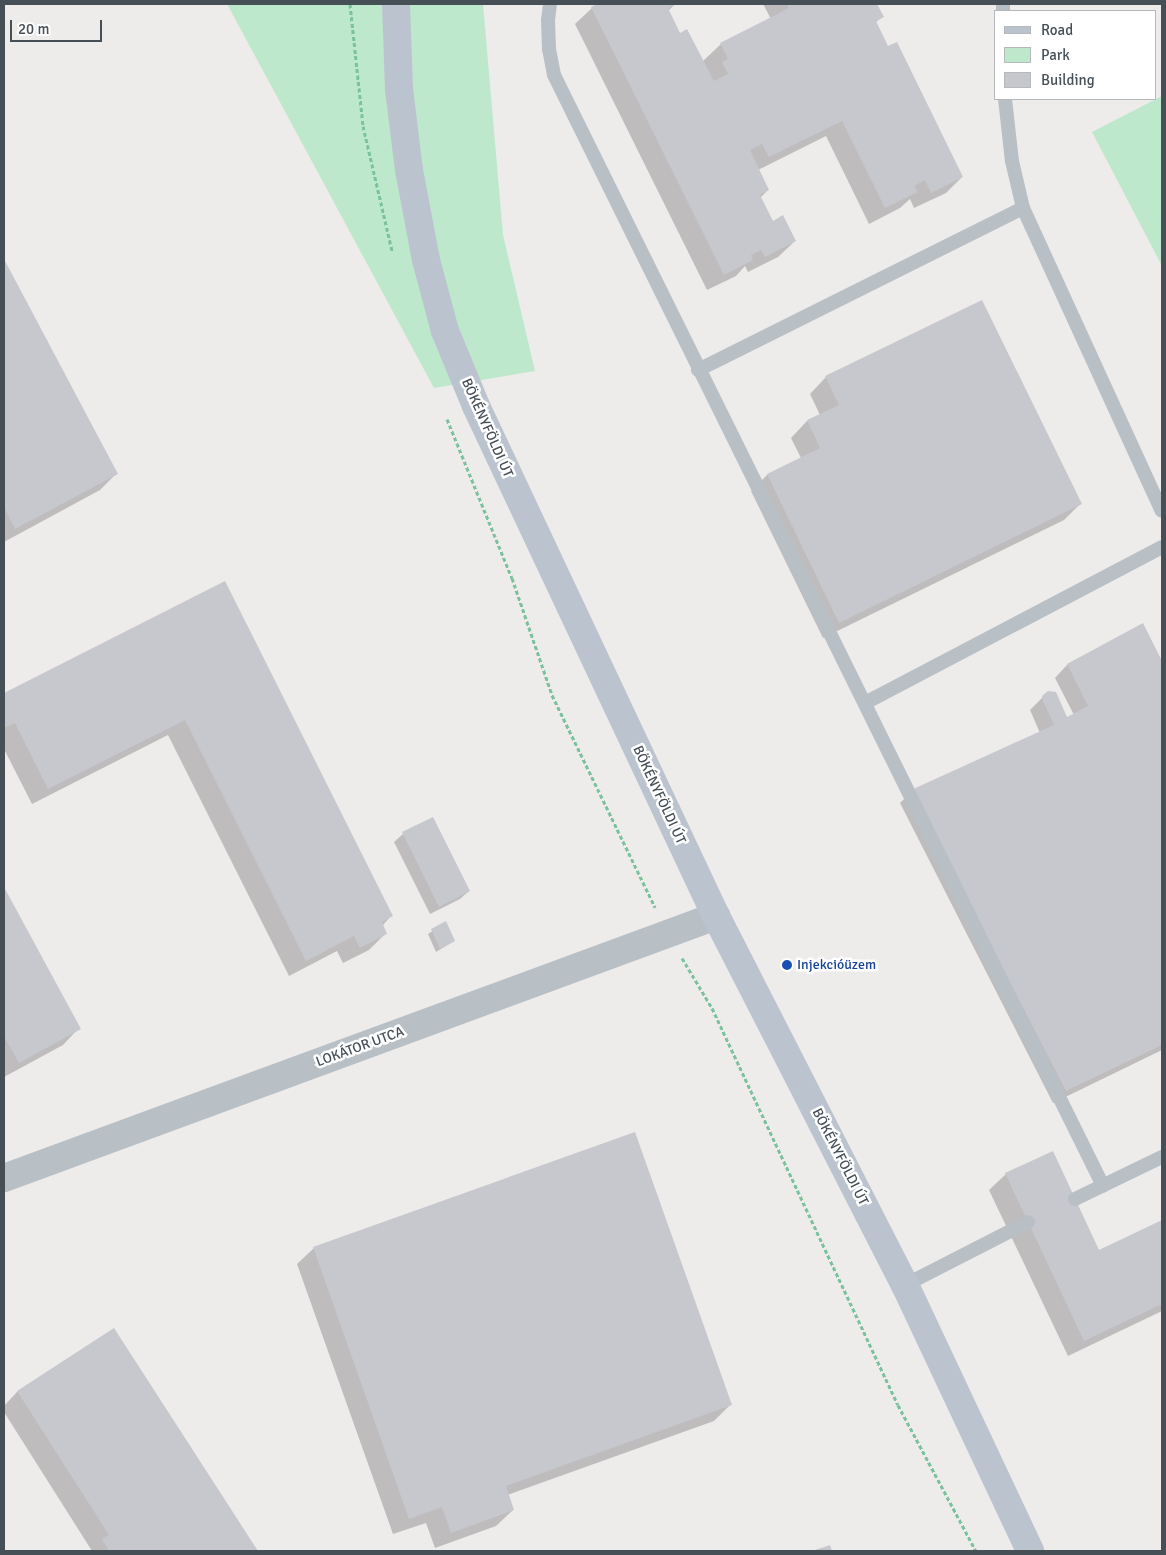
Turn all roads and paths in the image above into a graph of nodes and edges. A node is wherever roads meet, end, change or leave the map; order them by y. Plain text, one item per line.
1 (350, 4) edge
2 (396, 4) edge
3 (550, 4) edge
4 (1005, 100) edge
5 (1023, 208) junction
6 (392, 253) dead end
7 (698, 370) junction
8 (445, 415) dead end
9 (1162, 511) edge
10 (1162, 546) edge
11 (865, 702) junction
12 (716, 916) junction
13 (668, 934) junction
14 (1162, 1158) edge
15 (4, 1178) edge
16 (1103, 1186) junction
17 (1075, 1199) dead end
18 (1028, 1222) dead end
19 (905, 1285) junction
20 (976, 1551) edge
21 (1030, 1551) edge

1 - 6 path
2 - 12 street, BÖKÉNYFÖLDI ÚT
3 - 7 lane
4 - 5 lane
5 - 7 lane
5 - 9 lane
7 - 11 lane
8 - 13 path
10 - 11 lane
11 - 16 lane
12 - 13 street, LOKÁTOR UTCA
12 - 19 street, BÖKÉNYFÖLDI ÚT
13 - 15 street, LOKÁTOR UTCA
13 - 20 path
14 - 16 lane
16 - 17 lane
18 - 19 lane
19 - 21 street, BÖKÉNYFÖLDI ÚT

